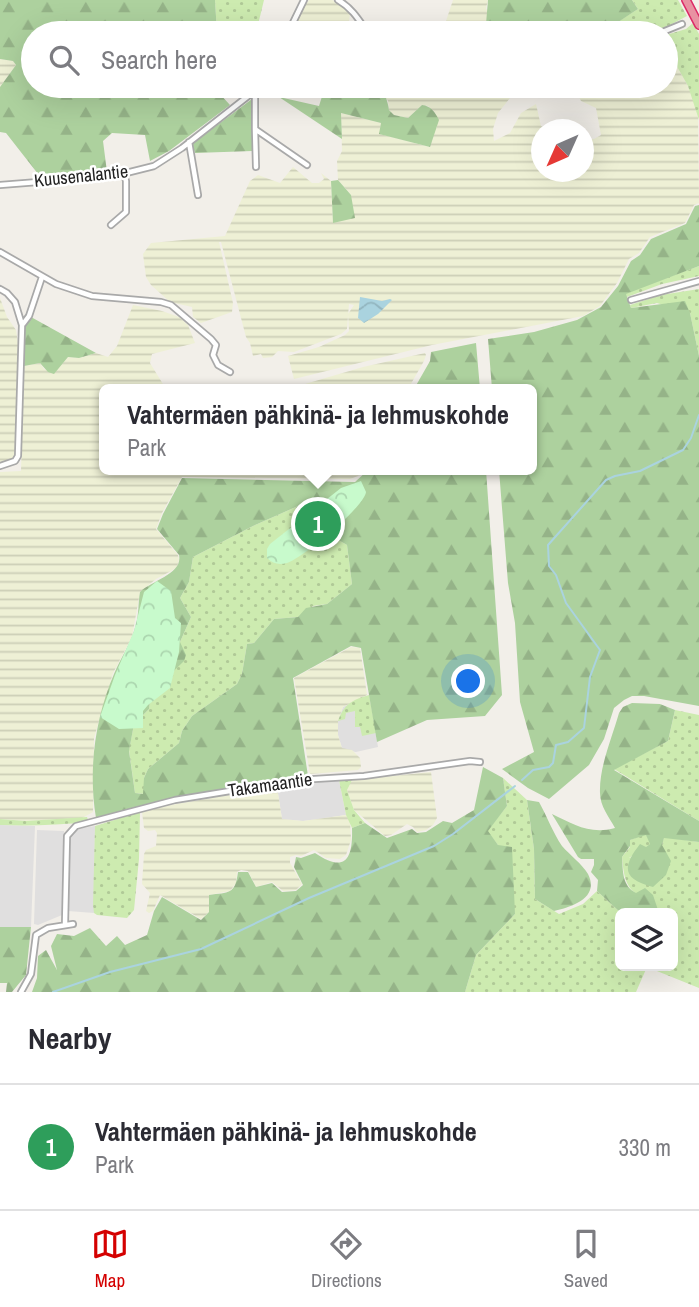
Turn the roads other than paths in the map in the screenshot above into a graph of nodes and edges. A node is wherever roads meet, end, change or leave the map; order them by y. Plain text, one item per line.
1 (304, 0) edge
2 (338, 0) edge
3 (688, 0) edge
4 (699, 13) edge
5 (699, 18) edge
6 (294, 21) edge
7 (361, 21) edge
8 (682, 24) dead end
9 (699, 25) edge
10 (678, 26) edge
11 (248, 98) edge
12 (255, 98) edge
13 (255, 128) junction
14 (189, 142) junction
15 (307, 165) dead end
16 (256, 167) dead end
17 (124, 174) junction
18 (0, 185) edge
19 (198, 195) dead end
20 (111, 225) dead end
21 (0, 252) edge
22 (42, 276) junction
23 (699, 282) edge
24 (0, 289) edge
25 (631, 300) dead end
26 (22, 325) junction
27 (230, 372) dead end
28 (0, 466) edge
29 (480, 762) dead end
30 (65, 924) junction
31 (73, 924) dead end
32 (21, 992) edge

1 - 6 street
2 - 7 street
3 - 4 highway
3 - 5 highway
3 - 9 highway
8 - 10 street
11 - 14 street, Kuusenalantie
12 - 13 street
13 - 15 street
13 - 16 street
14 - 17 street, Kuusenalantie
14 - 19 street
17 - 18 street, Kuusenalantie
17 - 20 street
21 - 22 street
22 - 26 street
22 - 27 street
23 - 25 street
24 - 26 street
26 - 28 street
29 - 30 street, Takamaantie
30 - 31 street
30 - 32 street

